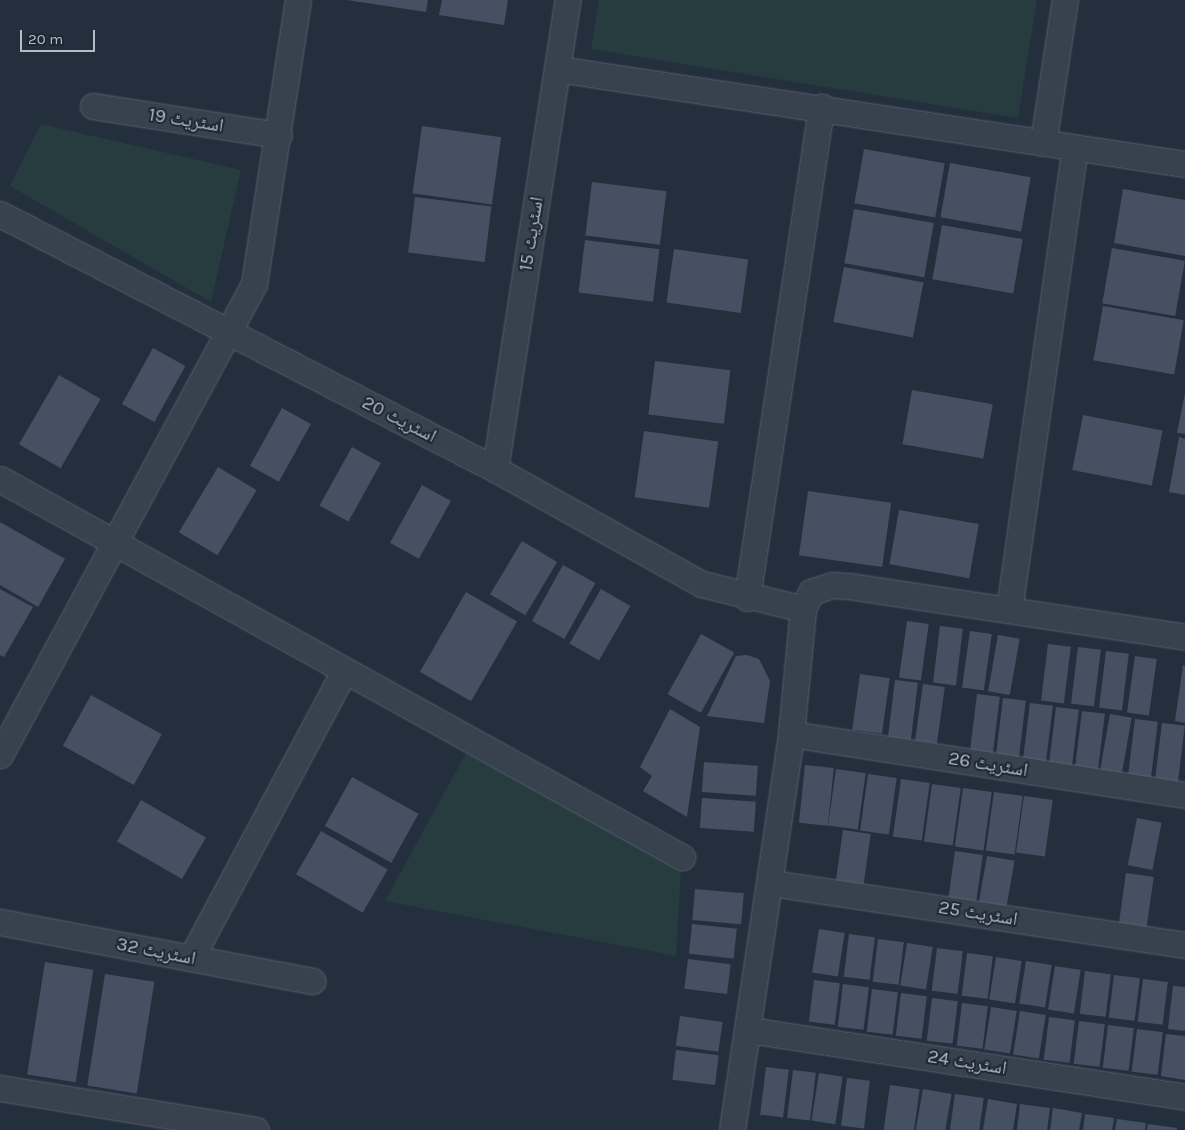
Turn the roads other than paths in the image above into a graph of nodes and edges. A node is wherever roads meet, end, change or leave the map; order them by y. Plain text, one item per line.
1 (298, 0) edge
2 (568, 0) edge
3 (1065, 0) edge
4 (558, 69) junction
5 (93, 106) dead end
6 (821, 107) junction
7 (280, 135) junction
8 (1043, 143) junction
9 (1075, 149) junction
10 (1185, 164) edge
11 (0, 214) edge
12 (230, 334) junction
13 (494, 469) junction
14 (0, 479) edge
15 (117, 544) junction
16 (747, 598) junction
17 (803, 609) junction
18 (1009, 610) junction
19 (1185, 637) edge
20 (344, 672) junction
21 (791, 734) junction
22 (0, 755) edge
23 (1185, 795) edge
24 (682, 857) dead end
25 (771, 883) junction
26 (0, 922) edge
27 (1185, 945) edge
28 (191, 958) junction
29 (312, 981) dead end
30 (749, 1030) junction
31 (0, 1088) edge
32 (1185, 1097) edge
33 (256, 1130) edge
34 (732, 1130) edge

1 - 7 street
2 - 4 street, اسٹریٹ 15
3 - 8 street
4 - 6 street
4 - 13 street, اسٹریٹ 15
5 - 7 street, اسٹریٹ 19
6 - 8 street
6 - 16 street
7 - 12 street
8 - 9 street
9 - 10 street
9 - 18 street
11 - 12 street, اسٹریٹ 20
12 - 13 street, اسٹریٹ 20
12 - 15 street
13 - 16 street, اسٹریٹ 20
14 - 15 street
15 - 20 street
15 - 22 street
16 - 17 street, اسٹریٹ 20
17 - 18 street
17 - 21 street
18 - 19 street
20 - 24 street
20 - 28 street
21 - 23 street, اسٹریٹ 26
21 - 25 street
25 - 27 street, اسٹریٹ 25
25 - 30 street
26 - 28 street, اسٹریٹ 32
28 - 29 street, اسٹریٹ 32
30 - 32 street, اسٹریٹ 24
30 - 34 street
31 - 33 street

